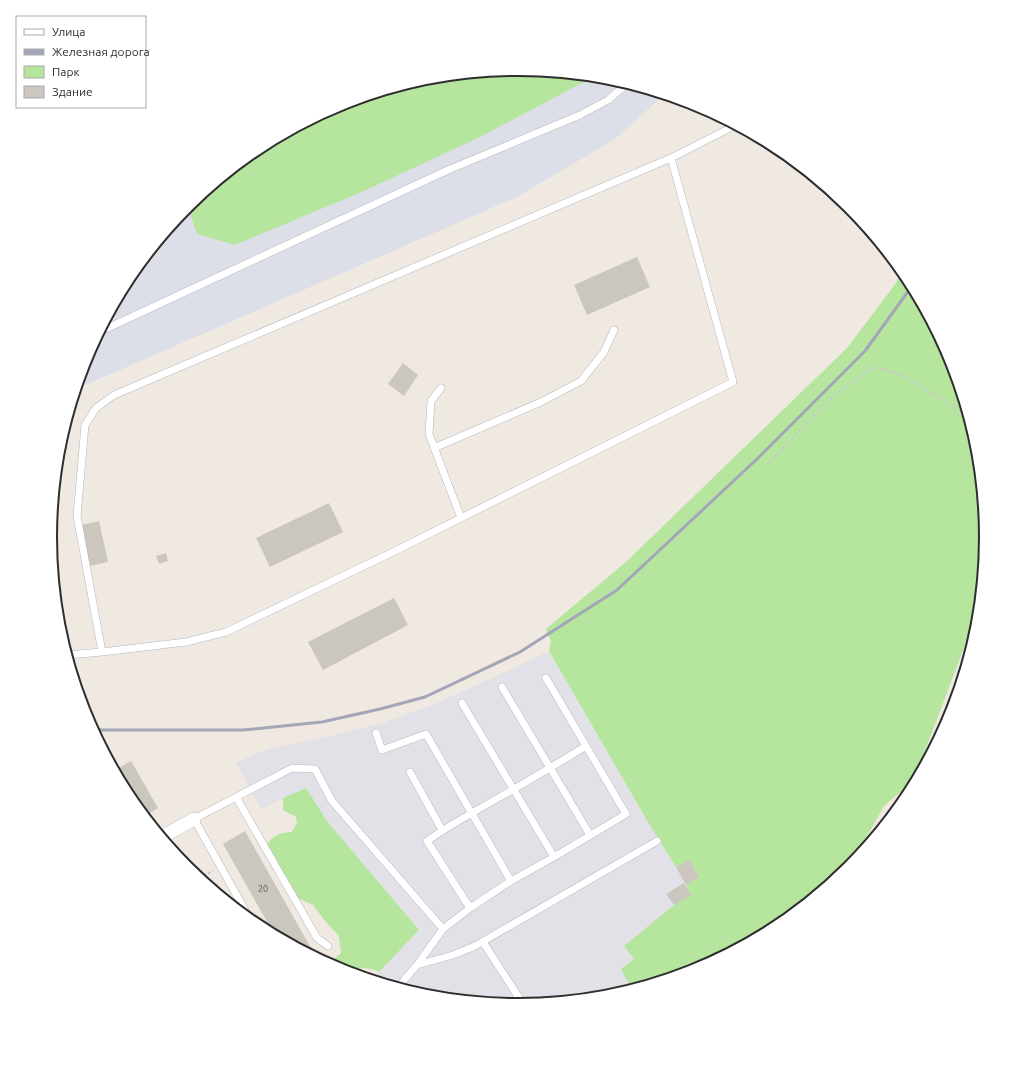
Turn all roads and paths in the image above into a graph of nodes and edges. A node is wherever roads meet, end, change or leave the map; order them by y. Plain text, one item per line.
1 (623, 88) edge
2 (731, 128) edge
3 (671, 158) junction
4 (108, 328) edge
5 (614, 330) dead end
6 (441, 388) dead end
7 (962, 412) edge
8 (434, 448) junction
9 (768, 464) dead end
10 (461, 518) junction
11 (102, 652) junction
12 (73, 655) edge
13 (546, 678) dead end
14 (502, 687) dead end
15 (462, 703) dead end
16 (376, 733) dead end
17 (586, 746) junction
18 (550, 768) junction
19 (410, 772) dead end
20 (513, 790) junction
21 (236, 797) junction
22 (471, 813) junction
23 (194, 819) junction
24 (442, 830) junction
25 (166, 834) edge
26 (590, 835) junction
27 (657, 841) dead end
28 (554, 857) junction
29 (221, 867) junction
30 (206, 875) edge
31 (511, 881) junction
32 (242, 906) edge
33 (470, 908) junction
34 (443, 929) junction
35 (482, 942) junction
36 (328, 946) dead end
37 (417, 965) junction
38 (402, 983) edge
39 (519, 998) edge

1 - 4 lane
2 - 3 lane
3 - 10 lane
3 - 11 lane
5 - 8 lane
6 - 8 lane
7 - 9 path
8 - 10 lane
10 - 11 lane
11 - 12 lane
13 - 17 lane
14 - 18 lane
15 - 20 lane
16 - 22 lane
17 - 18 lane
17 - 26 lane
18 - 20 lane
18 - 26 lane
19 - 24 lane
20 - 22 lane
20 - 28 lane
21 - 23 lane
21 - 34 lane
21 - 36 lane
22 - 24 lane
22 - 31 lane
23 - 25 street
23 - 29 lane
24 - 33 lane
26 - 28 lane
27 - 35 lane
28 - 31 lane
29 - 30 path
29 - 32 lane
31 - 33 lane
33 - 34 lane
34 - 37 lane
35 - 37 lane
35 - 39 lane
37 - 38 lane

